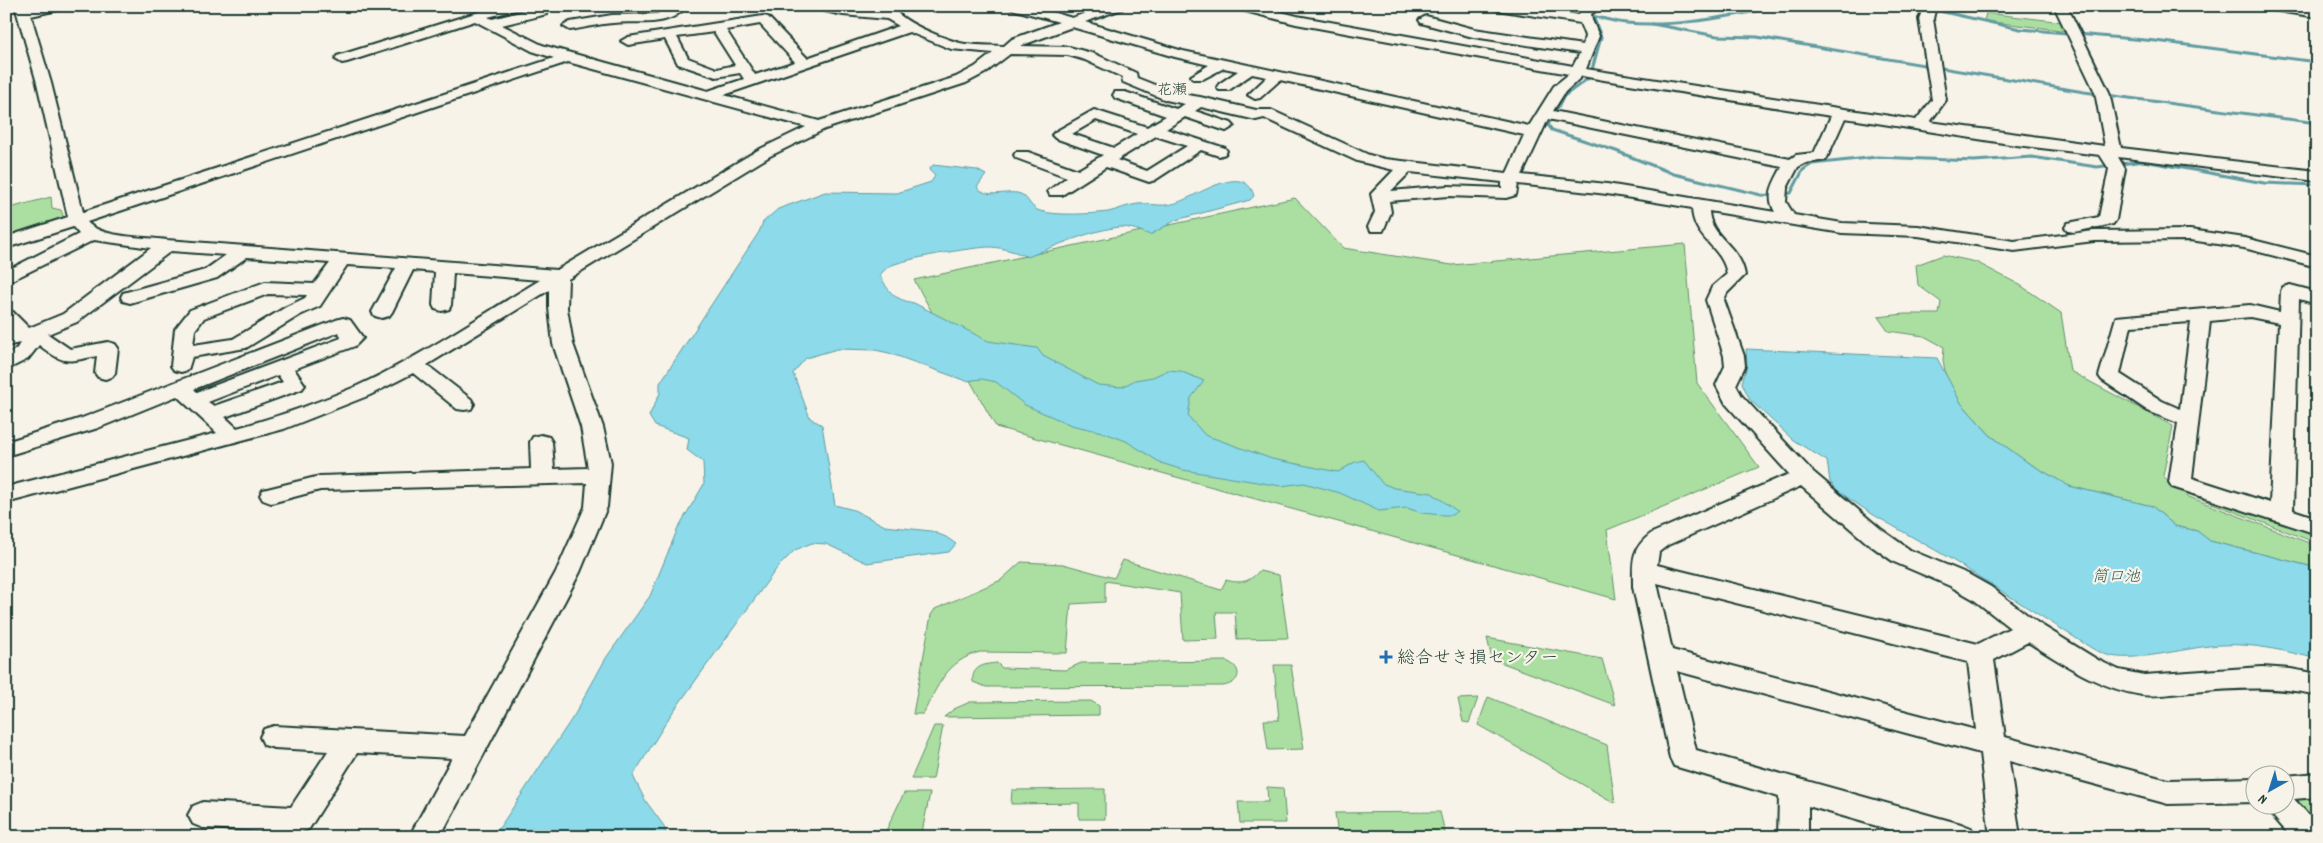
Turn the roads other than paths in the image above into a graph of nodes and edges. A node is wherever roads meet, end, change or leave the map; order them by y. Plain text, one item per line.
1 (57, 6) edge
2 (456, 6) edge
3 (514, 6) edge
4 (536, 6) edge
5 (680, 6) edge
6 (820, 6) edge
7 (1017, 6) edge
8 (1117, 6) edge
9 (1242, 6) edge
10 (1497, 6) edge
11 (1597, 6) edge
12 (1930, 6) edge
13 (2060, 6) edge
14 (2271, 6) edge
15 (22, 10) edge
16 (887, 11) edge
17 (2317, 13) edge
18 (476, 16) junction
19 (1585, 16) junction
20 (1426, 20) dead end
21 (1072, 23) junction
22 (490, 24) junction
23 (570, 26) dead end
24 (718, 27) junction
25 (909, 27) junction
26 (1052, 30) junction
27 (669, 35) junction
28 (628, 41) dead end
29 (1005, 50) junction
30 (1588, 50) junction
31 (1057, 51) junction
32 (568, 58) junction
33 (342, 59) dead end
34 (804, 63) junction
35 (1222, 63) junction
36 (744, 68) junction
37 (1250, 69) junction
38 (1581, 72) junction
39 (1278, 75) junction
40 (1131, 76) junction
41 (1198, 76) dead end
42 (752, 82) junction
43 (1224, 87) dead end
44 (1120, 95) dead end
45 (1254, 95) dead end
46 (708, 96) junction
47 (1200, 101) junction
48 (1266, 112) junction
49 (1182, 113) junction
50 (1840, 113) junction
51 (1544, 114) junction
52 (1920, 125) junction
53 (820, 126) junction
54 (1226, 126) dead end
55 (1152, 132) junction
56 (1533, 132) junction
57 (1199, 144) junction
58 (1219, 151) dead end
59 (1022, 155) dead end
60 (1110, 158) junction
61 (2112, 158) junction
62 (1792, 164) junction
63 (1407, 166) junction
64 (1080, 176) junction
65 (2317, 176) edge
66 (1512, 177) junction
67 (1056, 191) dead end
68 (1379, 194) junction
69 (1700, 204) junction
70 (1787, 218) junction
71 (78, 221) junction
72 (1377, 227) dead end
73 (93, 234) junction
74 (14, 241) edge
75 (2048, 242) junction
76 (167, 245) junction
77 (6, 250) edge
78 (243, 251) junction
79 (342, 259) junction
80 (2317, 262) edge
81 (407, 264) junction
82 (444, 267) junction
83 (559, 276) junction
84 (6, 278) edge
85 (319, 290) junction
86 (130, 297) dead end
87 (2317, 298) edge
88 (442, 305) dead end
89 (382, 312) dead end
90 (6, 316) edge
91 (2201, 316) junction
92 (2289, 320) junction
93 (16, 338) edge
94 (6, 364) edge
95 (414, 364) junction
96 (282, 367) junction
97 (105, 373) dead end
98 (184, 377) junction
99 (464, 404) dead end
100 (210, 415) junction
101 (2188, 420) junction
102 (232, 436) junction
103 (541, 442) dead end
104 (6, 449) edge
105 (598, 475) junction
106 (543, 476) junction
107 (1804, 476) junction
108 (6, 495) edge
109 (271, 496) dead end
110 (2281, 515) junction
111 (2317, 526) edge
112 (1646, 571) junction
113 (2028, 630) junction
114 (1980, 655) junction
115 (1661, 657) junction
116 (2317, 685) edge
117 (274, 737) dead end
118 (350, 741) junction
119 (1991, 744) junction
120 (472, 748) junction
121 (2317, 785) edge
122 (2296, 787) edge
123 (1794, 789) junction
124 (2246, 790) edge
125 (204, 815) dead end
126 (2291, 816) edge
127 (424, 837) edge
128 (1793, 837) edge
129 (1961, 837) edge
130 (2005, 837) edge
131 (2310, 837) edge

1 - 15 street
2 - 18 street
3 - 18 street
4 - 22 street
5 - 23 street
6 - 16 street
7 - 21 street
8 - 21 street
9 - 38 street
10 - 19 street
11 - 19 street
12 - 52 street
13 - 61 street
14 - 17 street
15 - 71 street
16 - 25 street
18 - 22 street
18 - 33 street
19 - 30 street
20 - 30 street
21 - 26 street
21 - 35 street
22 - 32 street
24 - 27 street
24 - 34 street
24 - 36 street
25 - 29 street
25 - 34 street
26 - 29 street
26 - 31 street
27 - 28 street
27 - 36 street
29 - 31 street
29 - 53 street
30 - 38 street
31 - 40 street
32 - 46 street
32 - 71 street
34 - 42 street
35 - 37 street
35 - 41 street
36 - 42 street
37 - 39 street
37 - 43 street
38 - 50 street
38 - 51 street
39 - 45 street
39 - 56 street
40 - 47 street
40 - 48 street
42 - 46 street
44 - 49 street
46 - 53 street
47 - 48 street
47 - 49 street
48 - 63 street
49 - 54 street
49 - 55 street
50 - 52 street
50 - 62 street
51 - 56 street
51 - 62 street
52 - 61 street
53 - 83 street
55 - 57 street
55 - 60 street
55 - 60 street
56 - 66 street
57 - 58 street
57 - 60 street
59 - 64 street
60 - 64 street
61 - 65 street
61 - 75 street
62 - 70 street
63 - 66 street
63 - 68 street
64 - 67 street
66 - 68 street
66 - 69 street
68 - 72 street
69 - 70 street
69 - 107 street
70 - 75 street
71 - 73 street
71 - 74 street
73 - 76 street
73 - 84 street
74 - 77 street
75 - 80 street
76 - 78 street
76 - 93 street
78 - 79 street
78 - 86 street
79 - 81 street
79 - 85 street
81 - 82 street
81 - 89 street
82 - 83 street
82 - 88 street
83 - 95 street
83 - 105 street
85 - 98 street
85 - 98 street
87 - 92 street
90 - 93 street
91 - 92 street
91 - 101 street
91 - 101 street
92 - 110 street
93 - 94 street
93 - 97 street
95 - 99 street
95 - 102 street
96 - 98 street
96 - 98 street
96 - 100 street
98 - 100 street
98 - 104 street
100 - 102 street
101 - 110 street
102 - 108 street
103 - 106 street
105 - 106 street
105 - 120 street
106 - 109 street
107 - 112 street
107 - 113 street
110 - 111 street
112 - 114 street
112 - 115 street
113 - 114 street
113 - 116 street
114 - 119 street
115 - 119 street
115 - 123 street
117 - 118 street
118 - 120 street
118 - 125 street
119 - 124 street
119 - 130 street
120 - 127 street
121 - 122 street
123 - 128 street
123 - 129 street
126 - 131 street

